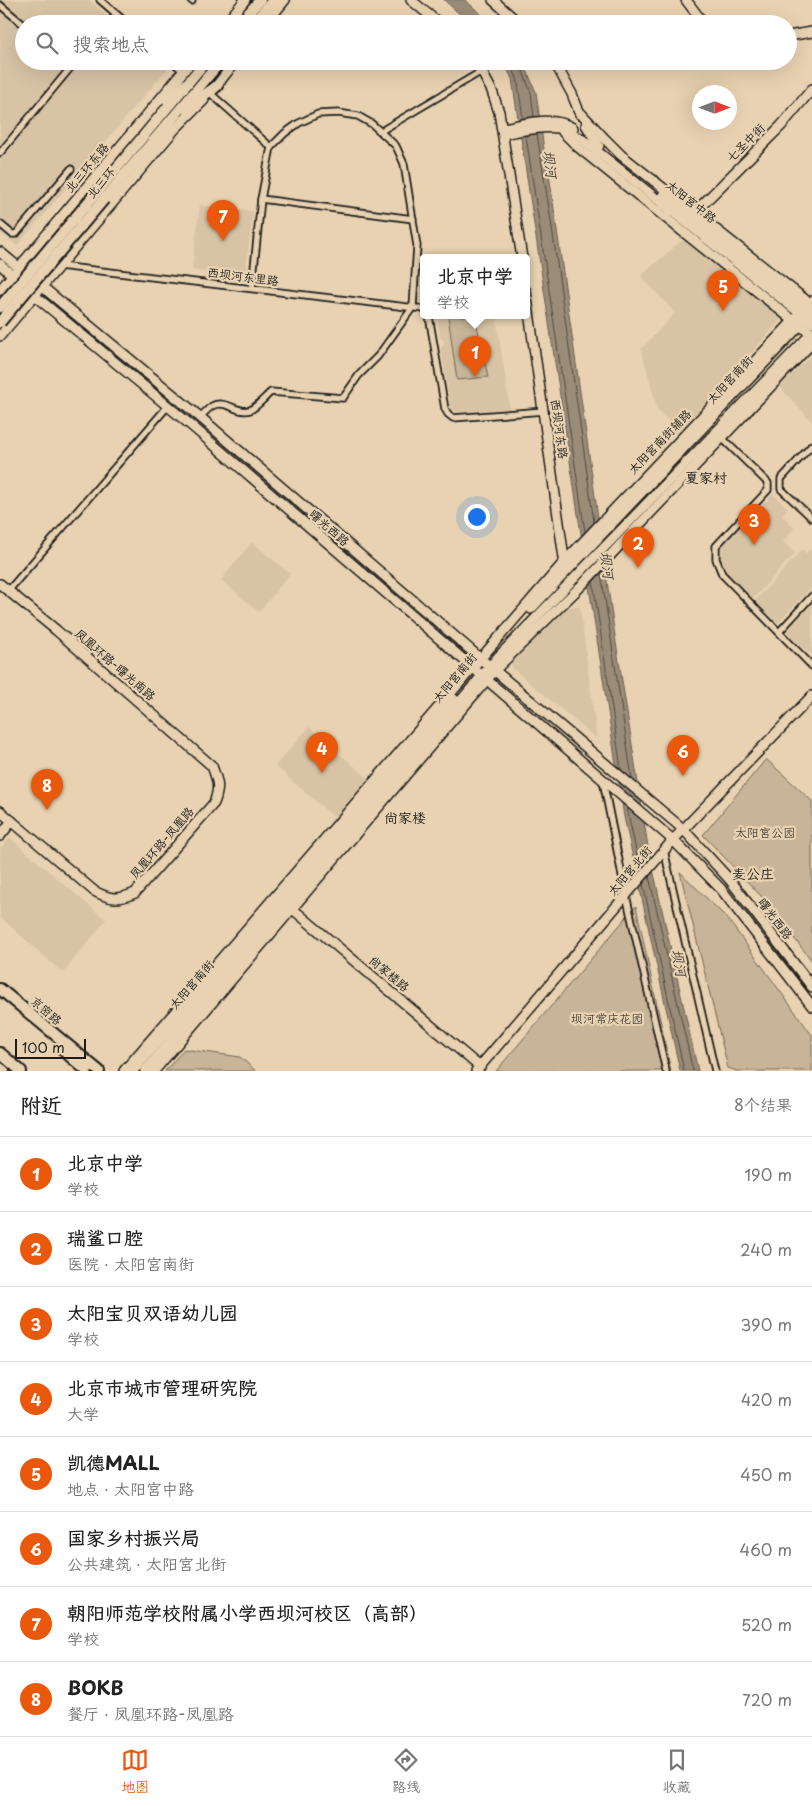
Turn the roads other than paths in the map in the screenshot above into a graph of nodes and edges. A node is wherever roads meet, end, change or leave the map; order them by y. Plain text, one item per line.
1 (100, 0) edge
2 (245, 0) edge
3 (260, 0) edge
4 (273, 0) edge
5 (277, 0) edge
6 (285, 0) edge
7 (411, 0) edge
8 (493, 0) edge
9 (686, 0) edge
10 (0, 5) edge
11 (116, 14) edge
12 (232, 15) edge
13 (247, 15) edge
14 (260, 15) edge
15 (270, 15) edge
16 (272, 15) edge
17 (429, 15) edge
18 (510, 15) edge
19 (697, 15) edge
20 (15, 18) edge
21 (812, 32) edge
22 (797, 34) edge
23 (69, 70) edge
24 (179, 70) edge
25 (185, 70) edge
26 (199, 70) edge
27 (213, 70) edge
28 (229, 70) edge
29 (559, 70) edge
30 (482, 71) joint
31 (182, 74) junction
32 (812, 89) edge
33 (213, 90) junction
34 (578, 110) junction
35 (162, 115) junction
36 (173, 118) junction
37 (553, 126) junction
38 (381, 131) junction
39 (506, 131) junction
40 (599, 146) junction
41 (271, 147) junction
42 (1, 151) edge
43 (71, 169) dead end
44 (100, 196) junction
45 (261, 199) junction
46 (682, 202) junction
47 (695, 212) junction
48 (413, 218) junction
49 (670, 222) junction
50 (0, 224) edge
51 (697, 228) junction
52 (50, 231) junction
53 (0, 246) edge
54 (72, 251) junction
55 (0, 252) edge
56 (521, 254) edge
57 (0, 264) edge
58 (730, 264) junction
59 (59, 266) junction
60 (0, 270) edge
61 (16, 271) junction
62 (41, 288) junction
63 (252, 288) junction
64 (0, 290) edge
65 (34, 295) junction
66 (0, 307) edge
67 (413, 307) junction
68 (420, 308) edge
69 (809, 311) edge
70 (530, 315) edge
71 (430, 319) edge
72 (0, 322) edge
73 (796, 323) junction
74 (812, 333) edge
75 (1, 334) edge
76 (812, 343) edge
77 (168, 406) junction
78 (544, 411) junction
79 (200, 417) junction
80 (722, 437) junction
81 (812, 445) edge
82 (812, 518) edge
83 (580, 545) joint
84 (565, 561) junction
85 (566, 571) junction
86 (0, 584) edge
87 (568, 585) junction
88 (8, 591) junction
89 (570, 596) junction
90 (812, 596) edge
91 (779, 632) junction
92 (488, 664) junction
93 (812, 666) edge
94 (480, 674) junction
95 (812, 696) edge
96 (212, 766) joint
97 (604, 780) junction
98 (0, 811) edge
99 (10, 820) junction
100 (0, 828) edge
101 (683, 829) junction
102 (0, 836) edge
103 (673, 840) junction
104 (664, 850) junction
105 (626, 895) junction
106 (287, 904) junction
107 (812, 987) edge
108 (0, 989) edge
109 (0, 997) edge
110 (812, 1006) edge
111 (0, 1053) edge
112 (0, 1068) edge
113 (478, 1069) edge
114 (4, 1071) edge
115 (21, 1071) edge
116 (87, 1071) edge
117 (98, 1071) edge
118 (124, 1071) edge
119 (133, 1071) edge
120 (145, 1071) edge
121 (154, 1071) edge
122 (666, 1071) edge
123 (715, 1071) edge

1 - 11 street
2 - 12 street
3 - 13 highway
4 - 14 highway
5 - 15 highway
6 - 16 street
7 - 17 street
8 - 18 street
9 - 19 street
10 - 20 street
21 - 22 street
23 - 42 street
24 - 31 street
25 - 31 street, 北三环东路
26 - 35 highway, 北三环
27 - 36 highway, 北三环
28 - 33 street
29 - 34 street
30 - 38 street
30 - 39 street
31 - 35 highway
31 - 52 street, 北三环东路
32 - 47 street, 七圣中街
33 - 36 highway
33 - 41 street
33 - 54 street
34 - 40 street
34 - 46 street, 太阳宫中路
35 - 44 highway, 北三环
36 - 44 highway, 北三环
37 - 39 street
37 - 40 street, 太阳宫中路
37 - 49 street, 太阳宫中路
37 - 51 street, 太阳宫中路
38 - 41 street
38 - 48 street
39 - 56 street
40 - 51 street, 太阳宫中路
41 - 45 street
43 - 50 street
44 - 66 highway, 北三环, bridge
44 - 72 highway, 北三环, bridge
45 - 48 street
45 - 63 street
46 - 47 street, 太阳宫中路
46 - 51 street
47 - 69 street, 太阳宫中路
48 - 67 street
49 - 51 street
49 - 58 street, 太阳宫中路
51 - 58 street, 太阳宫中路
51 - 69 street, 太阳宫中路
52 - 54 street
52 - 61 street, 北三环东路
53 - 61 street
54 - 59 street
55 - 61 street
57 - 61 street
58 - 69 street, 太阳宫中路
58 - 73 street, 太阳宫中路
59 - 62 street
59 - 63 street, 西坝河东里路
60 - 61 street
61 - 62 street, 曙光西路
61 - 64 street, 北三环东路
61 - 65 street, 曙光西路
62 - 65 street
62 - 79 street, 曙光西路
63 - 67 street, 西坝河东里路
65 - 75 street
65 - 77 street, 曙光西路
67 - 68 street, 西坝河东里路
67 - 79 street
69 - 73 street, 太阳宫南街辅路
70 - 78 street, 西坝河东路
71 - 78 street
73 - 74 street, 太阳宫中路
73 - 83 street, 太阳宫南街辅路
73 - 85 street, 太阳宫南街
74 - 87 street, 太阳宫南街
76 - 80 street
77 - 88 street
77 - 94 street, 曙光西路
78 - 84 street, 西坝河东路
79 - 92 street, 曙光西路
80 - 89 street, 太阳宫南街
80 - 91 street
81 - 82 street
83 - 84 street, 太阳宫南街
84 - 85 street, 西坝河东路
84 - 92 street, 太阳宫南街
85 - 87 street, 西坝河东路
85 - 92 street, 太阳宫南街
86 - 88 street, 凤凰环路-曙光南路
87 - 89 street, 西坝河东路
87 - 92 street, 太阳宫南街
88 - 96 street, 凤凰环路-曙光南路
89 - 92 street, 太阳宫南街
90 - 91 street
91 - 93 street
92 - 94 street, 太阳宫南街
92 - 94 street, 太阳宫南街
92 - 101 street, 曙光西路
94 - 97 street, 曙光西路
94 - 106 street, 太阳宫南街
94 - 106 street, 太阳宫南街
94 - 118 street, 太阳宫南街
95 - 101 street, 太阳宫北街
96 - 99 street, 凤凰环路-凤凰路
97 - 103 street, 曙光西路
97 - 105 street
98 - 99 street, 凤凰环路-凤凰路
99 - 100 street
99 - 102 street
101 - 103 street, 太阳宫北街
101 - 107 street, 曙光西路
103 - 104 street, 太阳宫北街
103 - 110 street, 曙光西路
104 - 105 street, 太阳宫北街
104 - 123 street
105 - 113 street, 太阳宫北街
105 - 122 street
106 - 113 street, 尚家楼路
106 - 119 street, 太阳宫南街
106 - 120 street, 太阳宫南街
106 - 121 street, 太阳宫南街
108 - 117 highway, 京密路
109 - 116 highway, 京密路
111 - 115 highway
112 - 114 highway

